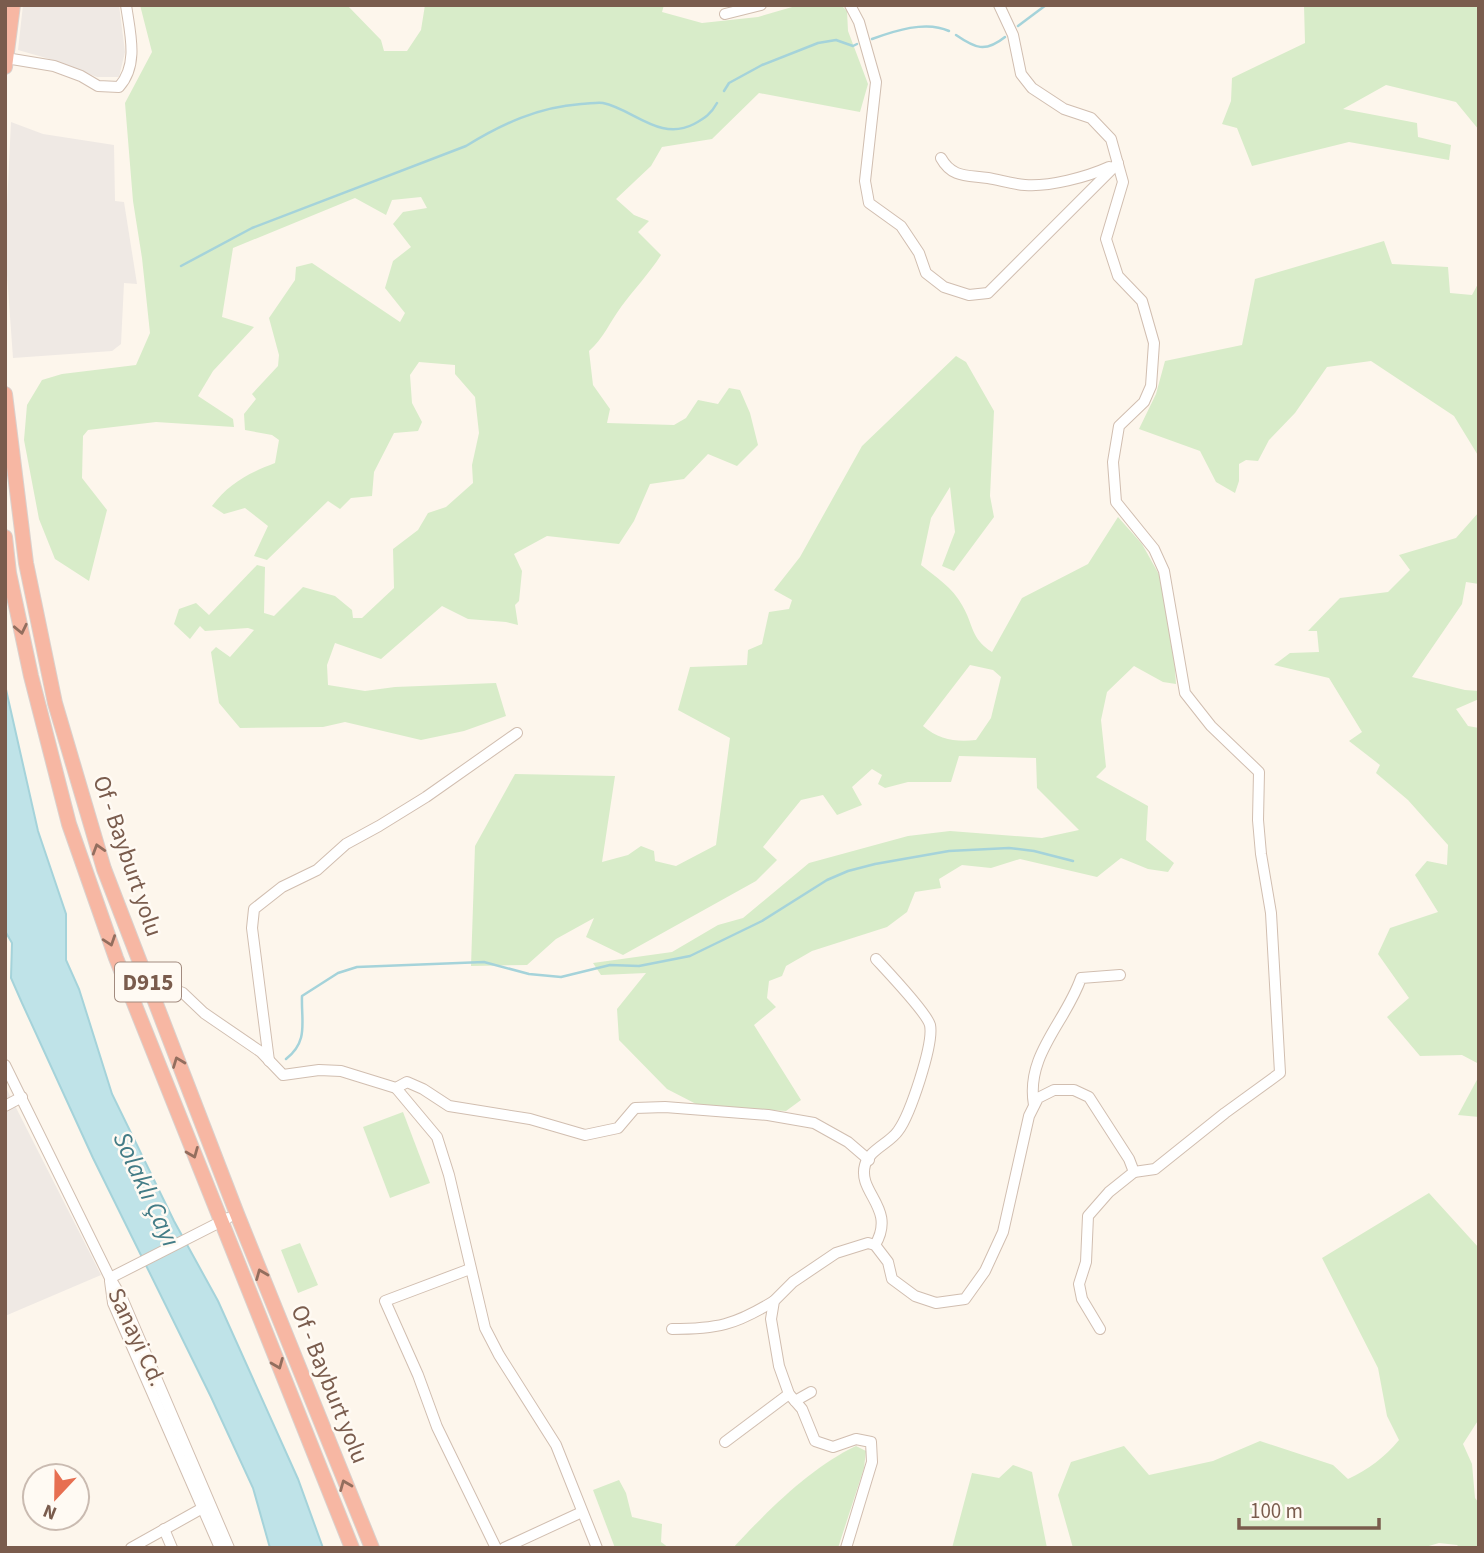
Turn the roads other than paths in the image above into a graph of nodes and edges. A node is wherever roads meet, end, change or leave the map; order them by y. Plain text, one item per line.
1 (13, 5) edge
2 (126, 5) edge
3 (761, 5) edge
4 (850, 5) edge
5 (999, 5) edge
6 (725, 14) dead end
7 (6, 62) edge
8 (941, 158) dead end
9 (1118, 163) junction
10 (5, 394) edge
11 (5, 537) edge
12 (517, 733) dead end
13 (876, 959) dead end
14 (1120, 975) dead end
15 (146, 978) junction
16 (268, 1060) junction
17 (5, 1065) edge
18 (396, 1088) junction
19 (22, 1097) junction
20 (1034, 1105) junction
21 (5, 1106) edge
22 (869, 1160) junction
23 (1134, 1172) junction
24 (237, 1214) junction
25 (217, 1223) junction
26 (875, 1245) junction
27 (470, 1269) junction
28 (110, 1278) junction
29 (774, 1301) junction
30 (673, 1329) dead end
31 (1100, 1329) dead end
32 (811, 1392) dead end
33 (792, 1398) junction
34 (725, 1442) dead end
35 (207, 1505) junction
36 (582, 1512) junction
37 (164, 1529) junction
38 (131, 1548) edge
39 (173, 1548) edge
40 (220, 1548) edge
41 (229, 1548) edge
42 (352, 1548) edge
43 (372, 1548) edge
44 (496, 1548) edge
45 (504, 1548) edge
46 (597, 1548) edge
47 (846, 1548) edge

1 - 7 highway
2 - 7 street
3 - 6 street
4 - 9 street
5 - 9 street
8 - 9 street
9 - 23 street
15 -> 10 highway, Of - Bayburt yolu / D915
11 -> 25 highway, Of - Bayburt yolu / D915
12 - 16 street
13 - 22 street
14 - 20 street
15 - 16 street
24 -> 15 highway, Of - Bayburt yolu / D915
16 - 18 street
17 - 19 street, Sanayi Cd.
18 - 22 street
18 - 27 street
19 - 21 street
19 - 28 street, Sanayi Cd.
20 - 23 street
20 - 26 street
22 - 26 street
23 - 31 street
24 - 25 street
43 -> 24 highway, Of - Bayburt yolu / D915
25 - 28 street
25 -> 42 highway, Of - Bayburt yolu / D915
26 - 29 street
27 - 36 street
27 - 44 street
28 - 35 street, Sanayi Cd.
29 - 30 street
29 - 33 street
32 - 33 street
33 - 34 street
33 - 47 street
35 - 37 street
35 - 40 street, Sanayi Cd.
35 - 41 street, Sanayi Cd.
36 - 45 street
36 - 46 street
37 - 38 street
37 - 39 street

